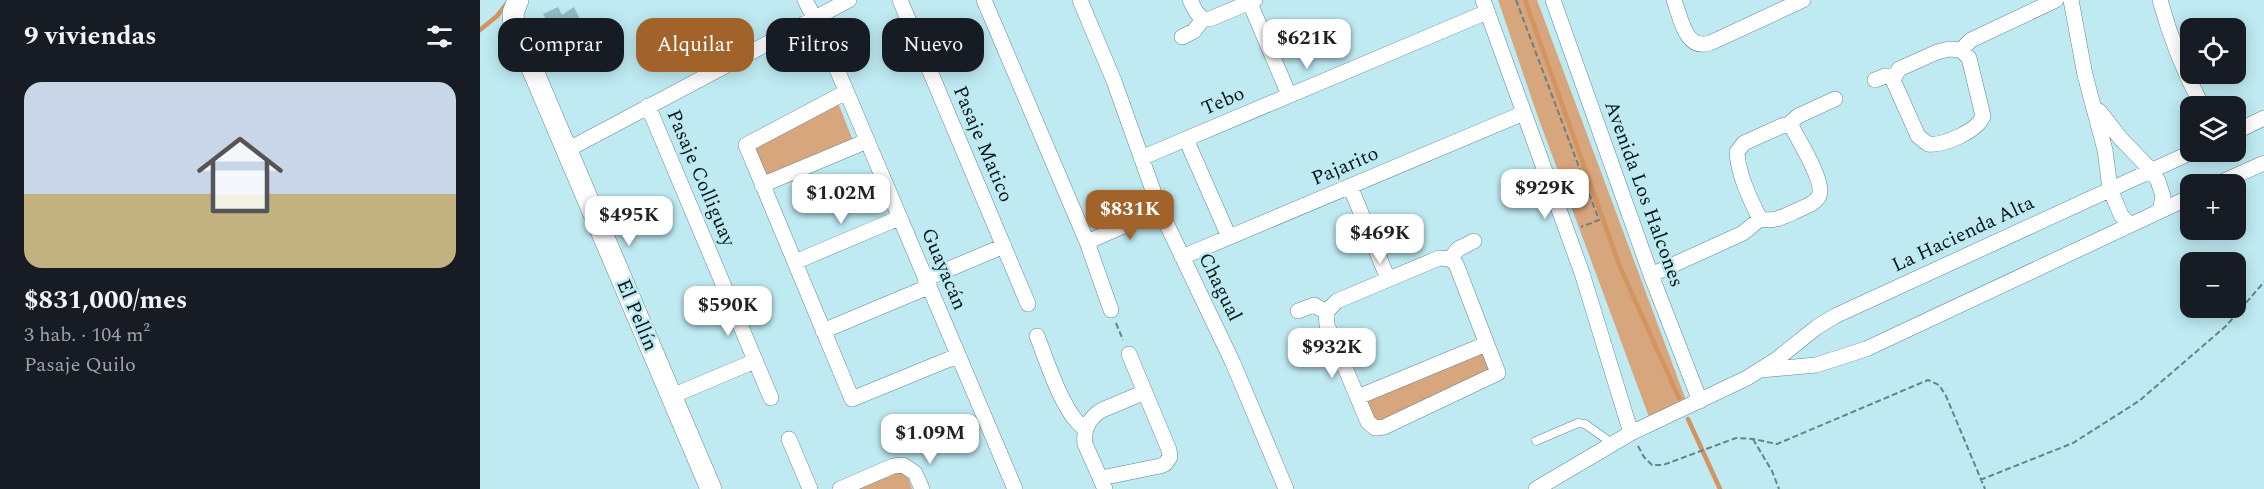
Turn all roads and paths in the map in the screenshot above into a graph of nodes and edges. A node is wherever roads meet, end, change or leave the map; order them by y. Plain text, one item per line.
1 (806, 0) edge
2 (849, 0) edge
3 (900, 0) edge
4 (984, 0) edge
5 (1080, 0) edge
6 (1190, 0) edge
7 (1252, 0) edge
8 (1516, 0) edge
9 (1553, 0) edge
10 (1674, 0) edge
11 (1803, 0) edge
12 (2056, 0) edge
13 (2071, 0) edge
14 (2160, 0) edge
15 (516, 4) edge
16 (1485, 6) edge
17 (815, 18) joint
18 (1203, 19) junction
19 (1182, 37) dead end
20 (766, 44) edge
21 (1960, 50) junction
22 (2180, 50) edge
23 (838, 72) edge
24 (1894, 76) junction
25 (1875, 80) dead end
26 (846, 92) junction
27 (1289, 95) junction
28 (1835, 99) dead end
29 (2093, 103) junction
30 (648, 106) junction
31 (1524, 113) junction
32 (2264, 118) edge
33 (1788, 125) junction
34 (2246, 127) edge
35 (1186, 139) junction
36 (867, 141) junction
37 (567, 150) junction
38 (2180, 157) edge
39 (1141, 158) junction
40 (2264, 163) edge
41 (2151, 170) junction
42 (2239, 174) edge
43 (762, 185) junction
44 (1350, 186) junction
45 (2110, 189) junction
46 (2180, 202) edge
47 (1160, 210) junction
48 (2160, 211) junction
49 (899, 218) junction
50 (1760, 219) junction
51 (2130, 225) junction
52 (1567, 232) junction
53 (1229, 237) junction
54 (1474, 241) dead end
55 (1087, 242) junction
56 (1004, 246) junction
57 (1182, 257) junction
58 (1450, 259) junction
59 (795, 262) junction
60 (1651, 275) junction
61 (1388, 279) junction
62 (2264, 282) edge
63 (927, 283) junction
64 (1028, 304) dead end
65 (1111, 310) joint
66 (1298, 311) dead end
67 (1326, 312) junction
68 (823, 331) junction
69 (1037, 336) dead end
70 (1486, 344) junction
71 (1129, 354) joint
72 (957, 356) junction
73 (755, 361) junction
74 (1761, 370) junction
75 (1145, 392) junction
76 (672, 396) junction
77 (1358, 397) junction
78 (771, 399) dead end
79 (1700, 400) junction
80 (1086, 429) junction
81 (1631, 433) junction
82 (789, 439) dead end
83 (1753, 439) junction
84 (1536, 441) dead end
85 (1613, 444) junction
86 (1980, 480) junction
87 (1103, 484) edge
88 (711, 489) edge
89 (810, 489) edge
90 (840, 489) edge
91 (922, 489) edge
92 (1015, 489) edge
93 (1287, 489) edge
94 (1536, 489) edge
95 (1779, 489) edge
96 (1985, 489) edge

1 - 17 street, Guayacán
2 - 17 street
3 - 56 street, Pasaje Matico
4 - 55 street
5 - 39 street, Chagual
6 - 18 street
7 - 18 street
7 - 27 street
8 - 52 path
9 - 60 street, Avenida Los Halcones
10 - 11 street
12 - 21 street
13 - 29 street
14 - 22 street
15 - 37 street, El Pellín
16 - 27 street, Tebo
16 - 31 street
18 - 19 street
20 - 30 street
21 - 24 street
21 - 24 street
23 - 26 street, Guayacán
24 - 25 street
26 - 36 street, Guayacán
26 - 43 street
27 - 35 street, Tebo
28 - 33 street
29 - 41 street
29 - 45 street
30 - 37 street
30 - 73 street, Pasaje Colliguay
31 - 44 street, Pajarito
31 - 52 street
32 - 34 street
33 - 50 street
33 - 50 street
35 - 39 street, Tebo
35 - 53 street
36 - 43 street
36 - 49 street, Guayacán
37 - 76 street, El Pellín
38 - 41 street, La Hacienda Alta
39 - 47 street, Chagual
40 - 42 street
41 - 45 street, La Hacienda Alta
41 - 48 street
43 - 59 street
44 - 53 street, Pajarito
44 - 61 street
45 - 51 street
45 - 74 street, La Hacienda Alta
46 - 48 street, La Hacienda Alta
47 - 55 street
47 - 57 street, Chagual
48 - 51 street, La Hacienda Alta
49 - 59 street
49 - 63 street, Guayacán
50 - 60 street
51 - 74 street, La Hacienda Alta
52 - 81 street
53 - 57 street, Pajarito
54 - 58 street
55 - 65 street
56 - 63 street
56 - 64 street, Pasaje Matico
57 - 93 street, Chagual
58 - 61 street
58 - 70 street
59 - 68 street
60 - 79 street, Avenida Los Halcones
61 - 67 street
62 - 86 path
63 - 68 street
63 - 72 street, Guayacán
65 - 71 path
66 - 67 street
67 - 77 street
68 - 72 street
69 - 80 street
70 - 77 street
70 - 77 street
71 - 75 street
72 - 92 street, Guayacán
73 - 76 street
73 - 78 street, Pasaje Colliguay
74 - 79 street, La Hacienda Alta
75 - 80 street
75 - 87 street
76 - 88 street, El Pellín
79 - 81 street, La Hacienda Alta
80 - 87 street
81 - 83 path
81 - 85 street, La Hacienda Alta
82 - 89 street
83 - 86 path
83 - 95 path
84 - 85 lane
85 - 94 street, La Hacienda Alta
86 - 96 path
90 - 91 street

